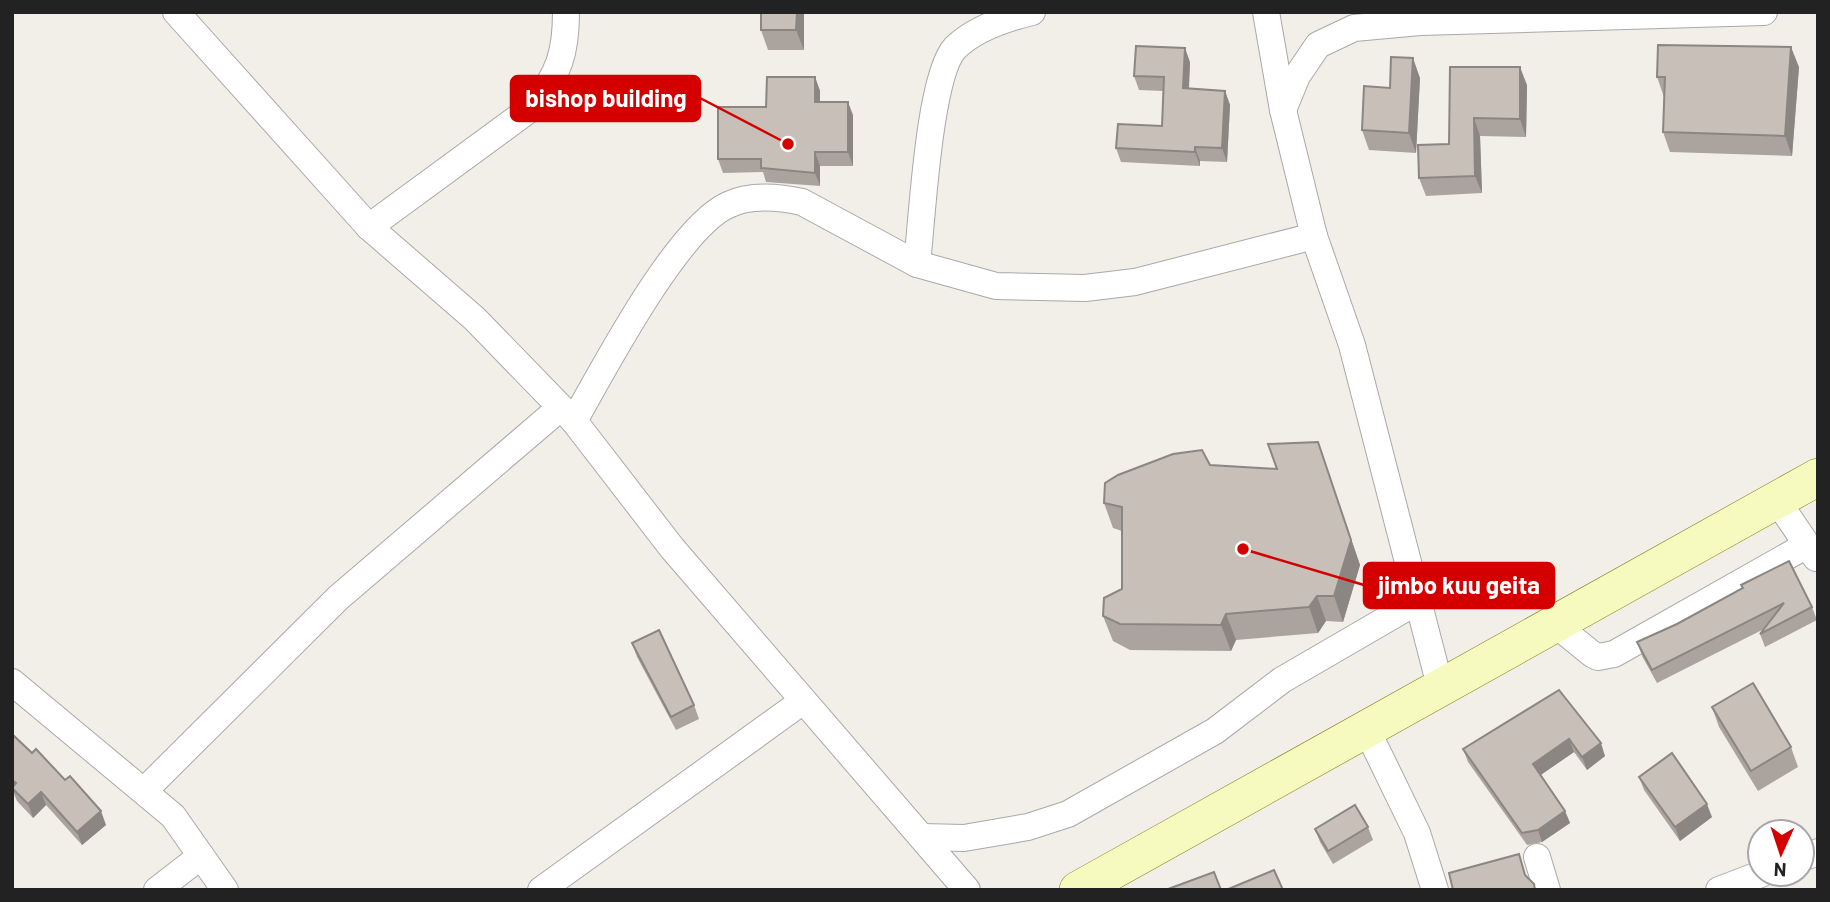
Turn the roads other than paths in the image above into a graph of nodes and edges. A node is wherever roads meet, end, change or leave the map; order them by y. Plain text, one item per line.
1 (176, 12) edge
2 (566, 12) edge
3 (1032, 12) edge
4 (1266, 12) edge
5 (1764, 12) edge
6 (1283, 110) junction
7 (369, 227) junction
8 (1314, 236) junction
9 (917, 264) junction
10 (567, 415) junction
11 (1818, 477) edge
12 (1776, 499) junction
13 (1812, 553) edge
14 (1418, 601) junction
15 (1555, 624) junction
16 (12, 682) edge
17 (1440, 686) junction
18 (803, 701) junction
19 (1366, 728) junction
20 (145, 790) junction
21 (922, 837) junction
22 (201, 856) junction
23 (1537, 857) dead end
24 (1746, 880) edge
25 (157, 890) edge
26 (225, 890) edge
27 (541, 890) edge
28 (967, 890) edge
29 (1078, 890) edge
30 (1435, 890) edge
31 (1547, 890) edge
32 (1719, 890) edge

1 - 7 street
2 - 7 street
3 - 9 street
4 - 6 street
5 - 6 street
6 - 8 street
7 - 10 street
8 - 9 street
8 - 14 street
9 - 10 street
10 - 18 street
10 - 20 street
11 - 12 street
12 - 13 street
12 - 15 street
13 - 15 street
14 - 17 street
14 - 21 street
15 - 17 street
16 - 20 street
17 - 19 street
18 - 21 street
18 - 27 street
19 - 29 street
19 - 30 street
20 - 22 street
21 - 28 street
22 - 25 street
22 - 26 street
23 - 31 street
24 - 32 street

